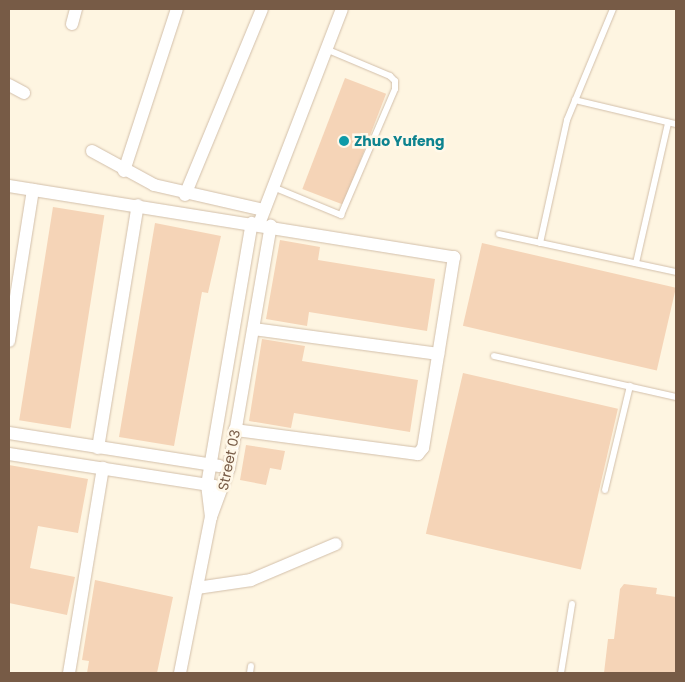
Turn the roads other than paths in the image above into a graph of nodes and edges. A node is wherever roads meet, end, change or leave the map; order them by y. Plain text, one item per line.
1 (76, 9) edge
2 (177, 9) edge
3 (262, 9) edge
4 (342, 9) edge
5 (613, 9) edge
6 (72, 24) dead end
7 (325, 48) junction
8 (9, 85) edge
9 (24, 93) dead end
10 (575, 100) junction
11 (668, 123) junction
12 (676, 124) edge
13 (92, 151) dead end
14 (124, 170) junction
15 (9, 186) edge
16 (273, 187) junction
17 (33, 190) junction
18 (185, 195) junction
19 (138, 205) junction
20 (264, 210) junction
21 (261, 224) junction
22 (499, 234) dead end
23 (540, 243) junction
24 (636, 263) junction
25 (676, 272) edge
26 (254, 328) junction
27 (9, 341) edge
28 (438, 354) junction
29 (494, 356) dead end
30 (630, 386) junction
31 (676, 397) edge
32 (236, 430) junction
33 (9, 433) edge
34 (98, 448) junction
35 (9, 454) edge
36 (211, 465) junction
37 (103, 468) junction
38 (230, 468) junction
39 (207, 485) junction
40 (225, 488) junction
41 (605, 490) dead end
42 (211, 517) junction
43 (336, 544) dead end
44 (197, 588) junction
45 (572, 604) dead end
46 (251, 666) dead end
47 (69, 673) edge
48 (180, 673) edge
49 (250, 673) edge
50 (561, 673) edge

1 - 6 street
2 - 14 street
3 - 18 street
4 - 7 street
5 - 10 lane
7 - 16 street
7 - 16 lane
8 - 9 street
10 - 11 lane
10 - 23 lane
11 - 12 lane
11 - 24 lane
13 - 14 street
14 - 18 street
15 - 17 street
16 - 20 street
17 - 19 street
17 - 27 street
18 - 20 street
19 - 21 street
19 - 34 street
20 - 21 street
21 - 26 street, Street 03
21 - 28 street
21 - 36 street, Street 03
22 - 23 lane
23 - 24 lane
24 - 25 lane
26 - 28 street
26 - 32 street, Street 03
28 - 32 street
29 - 30 lane
30 - 31 lane
30 - 41 lane
32 - 38 street, Street 03
33 - 34 street
34 - 36 street
35 - 37 street
36 - 38 street
36 - 39 street, Street 03
37 - 39 street
37 - 47 street
38 - 40 street, Street 03
39 - 40 street
39 - 42 street, Street 03
40 - 42 street, Street 03
42 - 44 street
43 - 44 street
44 - 48 street
45 - 50 lane
46 - 49 lane

